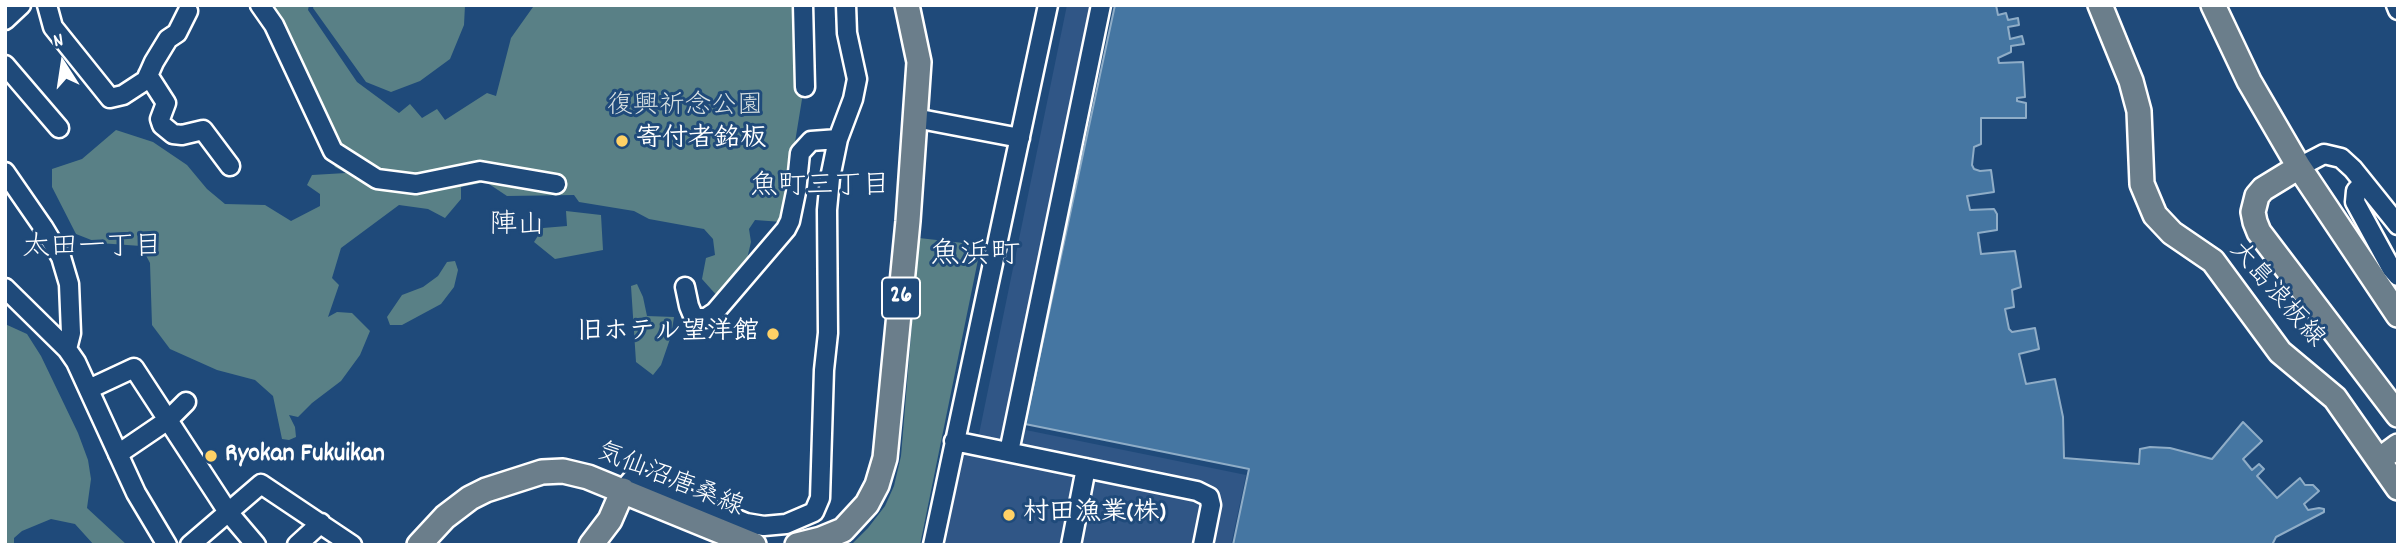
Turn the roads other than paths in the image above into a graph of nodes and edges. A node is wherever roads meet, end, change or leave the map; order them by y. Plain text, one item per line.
1 (21, 5) edge
2 (47, 5) edge
3 (260, 5) edge
4 (803, 5) edge
5 (845, 5) edge
6 (907, 5) edge
7 (1048, 5) edge
8 (1101, 5) edge
9 (2100, 5) edge
10 (2213, 5) edge
11 (188, 11) dead end
12 (5, 20) edge
13 (5, 65) edge
14 (148, 75) junction
15 (805, 87) dead end
16 (915, 118) junction
17 (59, 128) dead end
18 (1020, 138) junction
19 (838, 139) junction
20 (230, 166) dead end
21 (2299, 167) junction
22 (5, 172) edge
23 (2362, 183) junction
24 (556, 184) dead end
25 (2398, 225) edge
26 (2398, 276) edge
27 (5, 288) edge
28 (685, 288) dead end
29 (2398, 315) edge
30 (66, 349) junction
31 (89, 389) junction
32 (186, 402) dead end
33 (2398, 415) edge
34 (168, 420) junction
35 (954, 441) junction
36 (2398, 446) edge
37 (1009, 453) junction
38 (118, 454) junction
39 (2379, 460) junction
40 (1086, 468) junction
41 (2398, 488) edge
42 (622, 490) junction
43 (228, 512) junction
44 (321, 523) junction
45 (167, 545) edge
46 (190, 545) edge
47 (256, 545) edge
48 (297, 545) edge
49 (352, 545) edge
50 (419, 545) edge
51 (591, 545) edge
52 (754, 545) edge
53 (797, 545) edge
54 (933, 545) edge
55 (1071, 545) edge
56 (1203, 545) edge

1 - 12 street
2 - 14 street
3 - 24 street
4 - 15 street
5 - 19 street
6 - 16 main road, 26
7 - 18 street
8 - 37 street
9 - 39 main road, 大島浪板線
10 - 21 main road
11 - 14 street
13 - 17 street
14 - 20 street
16 - 18 street
16 - 53 main road, 26
18 - 35 street
19 - 28 street
19 - 42 street
21 - 23 street
21 - 29 main road
21 - 33 main road, 大島浪板線
22 - 30 street
23 - 25 street
23 - 26 street
27 - 30 street
30 - 31 street
31 - 34 street
31 - 38 street
32 - 34 street
34 - 38 street
34 - 43 street
35 - 37 street
35 - 54 street
36 - 39 main road
37 - 40 street
38 - 45 street
39 - 41 main road, 大島浪板線
40 - 55 street
40 - 56 street
42 - 50 main road, 気仙沼唐桑線
42 - 51 main road
42 - 52 main road, 気仙沼唐桑線
43 - 44 street
43 - 46 street
43 - 47 street
44 - 48 street
44 - 49 street

